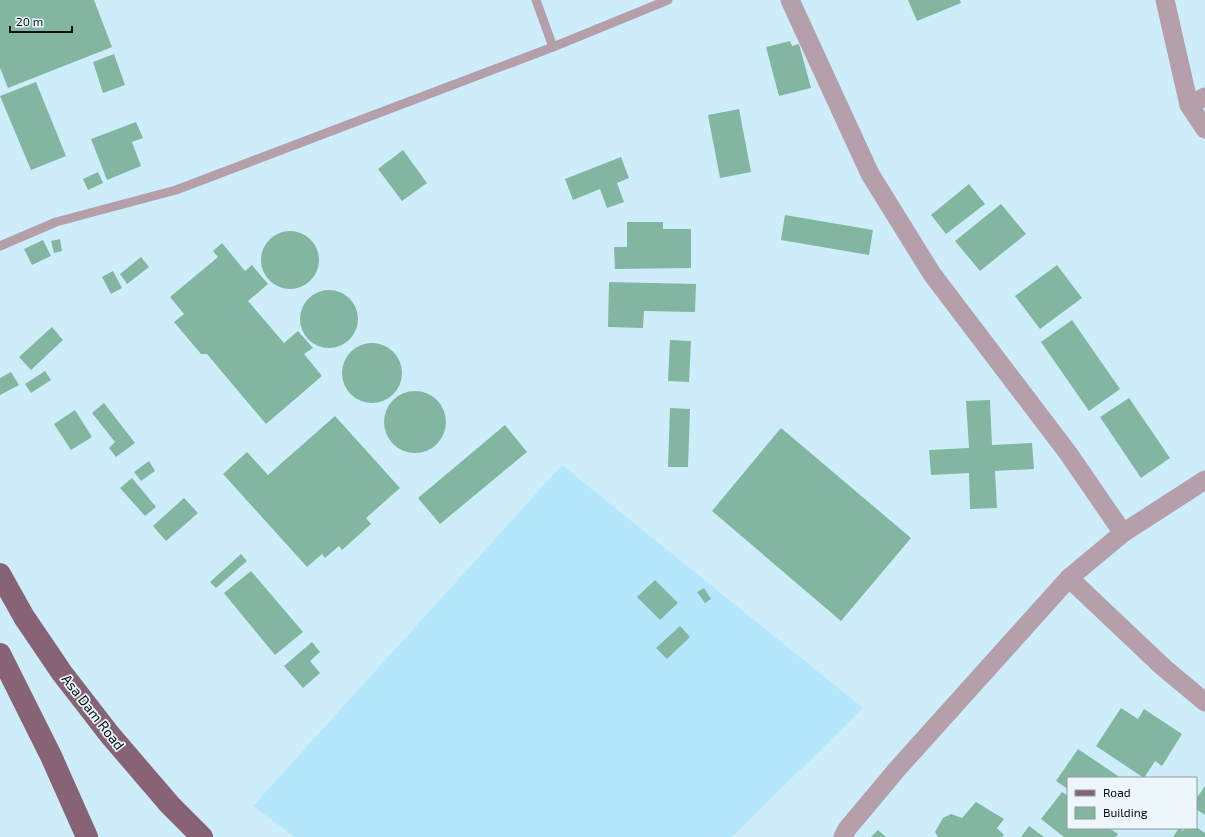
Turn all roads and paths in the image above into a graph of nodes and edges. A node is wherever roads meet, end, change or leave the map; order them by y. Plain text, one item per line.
1 (536, 0) edge
2 (668, 0) edge
3 (790, 0) edge
4 (1165, 0) edge
5 (553, 47) junction
6 (1197, 101) edge
7 (1205, 129) edge
8 (0, 246) edge
9 (1205, 480) edge
10 (1123, 533) junction
11 (0, 574) edge
12 (1070, 578) junction
13 (0, 654) edge
14 (1205, 702) edge
15 (87, 837) edge
16 (202, 837) edge
17 (843, 837) edge

1 - 5 lane
2 - 5 lane
3 - 10 street
4 - 6 street
5 - 8 lane
6 - 7 street
9 - 10 street
10 - 12 street
11 - 16 main road, Asa Dam Road
12 - 14 street
12 - 17 street
13 - 15 main road

